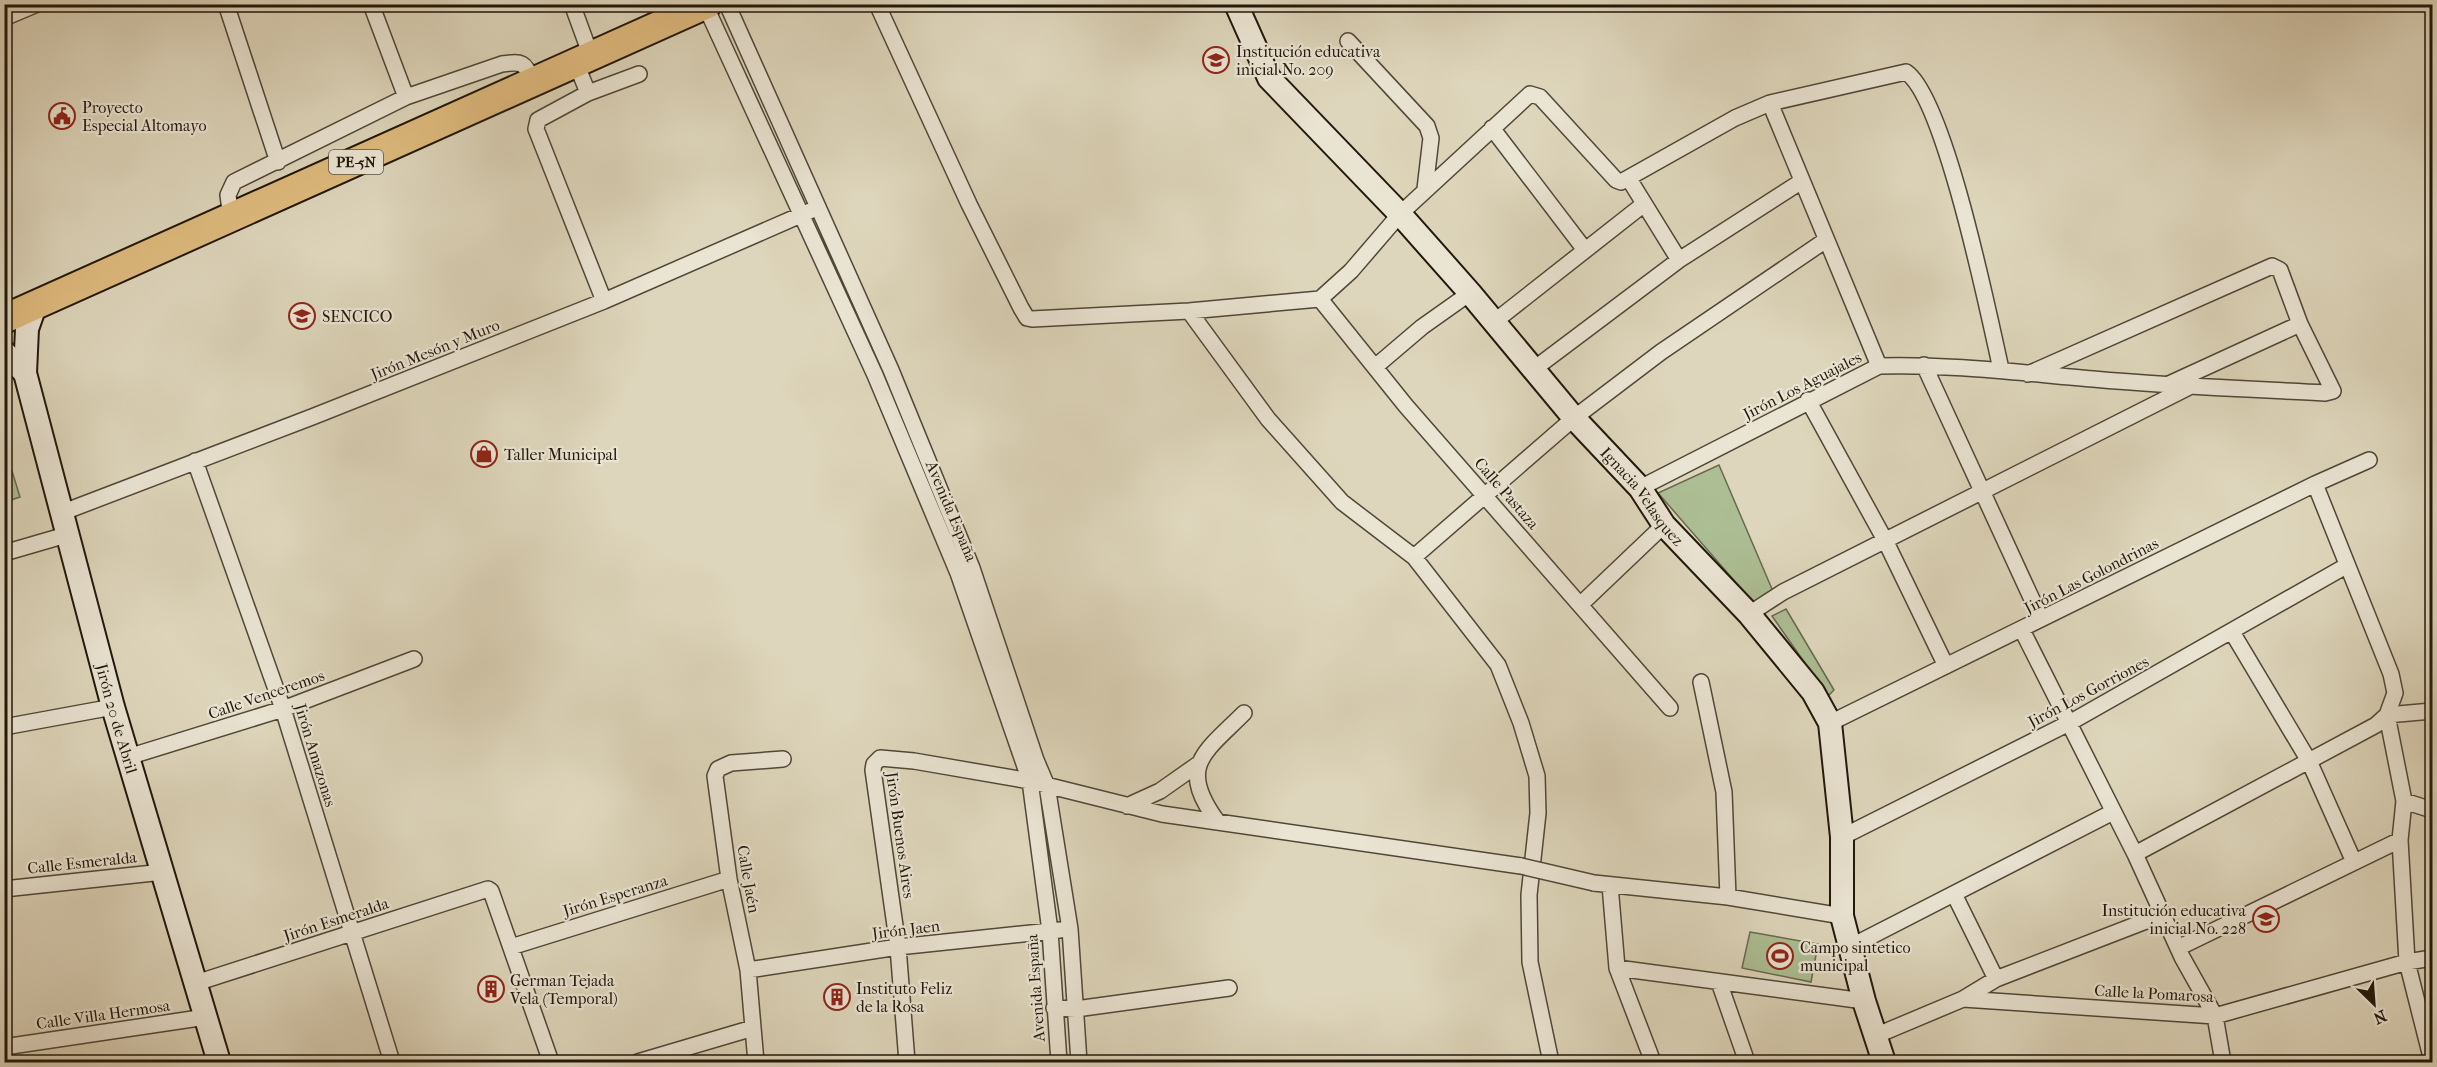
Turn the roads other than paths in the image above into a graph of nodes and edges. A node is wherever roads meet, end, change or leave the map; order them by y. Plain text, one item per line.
1 (38, 4) edge
2 (226, 4) edge
3 (371, 4) edge
4 (572, 4) edge
5 (727, 4) edge
6 (877, 4) edge
7 (1236, 4) edge
8 (706, 5) edge
9 (4, 18) edge
10 (1348, 41) dead end
11 (584, 60) junction
12 (639, 74) dead end
13 (533, 82) junction
14 (588, 93) junction
15 (406, 97) junction
16 (1770, 103) junction
17 (1492, 128) junction
18 (278, 162) junction
19 (1629, 179) junction
20 (1802, 181) junction
21 (1425, 189) junction
22 (1644, 204) junction
23 (818, 207) junction
24 (1400, 214) junction
25 (802, 215) junction
26 (231, 218) junction
27 (1826, 240) junction
28 (1585, 250) junction
29 (1680, 260) junction
30 (1470, 293) junction
31 (1320, 299) junction
32 (604, 301) junction
33 (35, 306) junction
34 (1189, 311) junction
35 (5, 317) edge
36 (1494, 322) junction
37 (2300, 324) junction
38 (4, 352) edge
39 (1924, 364) junction
40 (1879, 366) junction
41 (1375, 367) junction
42 (1534, 369) junction
43 (2001, 369) junction
44 (24, 373) junction
45 (2028, 374) junction
46 (2166, 385) junction
47 (2189, 387) junction
48 (1808, 400) junction
49 (1574, 418) junction
50 (195, 460) junction
51 (2370, 460) dead end
52 (2315, 484) junction
53 (1640, 488) junction
54 (1982, 491) junction
55 (1486, 496) junction
56 (64, 524) junction
57 (1664, 525) junction
58 (1886, 542) junction
59 (4, 553) edge
60 (1414, 557) junction
61 (2346, 566) junction
62 (1580, 605) junction
63 (1749, 614) junction
64 (2042, 618) junction
65 (2022, 630) junction
66 (2232, 632) junction
67 (414, 659) dead end
68 (1946, 666) junction
69 (1701, 682) dead end
70 (113, 707) junction
71 (1670, 708) dead end
72 (283, 709) junction
73 (2433, 711) edge
74 (1244, 713) dead end
75 (2387, 715) junction
76 (2071, 722) junction
77 (1830, 723) junction
78 (4, 727) edge
79 (128, 757) junction
80 (783, 759) dead end
81 (2308, 761) junction
82 (1197, 765) junction
83 (1030, 781) junction
84 (1047, 786) junction
85 (2404, 801) junction
86 (1126, 806) junction
87 (2433, 810) edge
88 (2113, 812) junction
89 (1218, 821) junction
90 (1842, 837) junction
91 (2400, 840) junction
92 (2136, 854) junction
93 (2354, 862) junction
94 (163, 872) junction
95 (729, 879) junction
96 (1610, 885) junction
97 (4, 889) edge
98 (1954, 894) junction
99 (1728, 897) junction
100 (2164, 914) junction
101 (1842, 916) junction
102 (1070, 929) junction
103 (1050, 931) junction
104 (352, 933) junction
105 (1852, 946) junction
106 (511, 947) junction
107 (898, 947) junction
108 (2178, 948) junction
109 (2433, 958) edge
110 (2407, 962) junction
111 (1617, 968) junction
112 (748, 970) junction
113 (1996, 978) junction
114 (1719, 982) junction
115 (196, 983) junction
116 (1229, 988) dead end
117 (1963, 999) junction
118 (1864, 1001) junction
119 (1054, 1008) junction
120 (1076, 1009) junction
121 (2215, 1016) junction
122 (206, 1017) junction
123 (753, 1028) junction
124 (1875, 1035) junction
125 (4, 1047) edge
126 (2427, 1058) edge
127 (219, 1062) edge
128 (392, 1062) edge
129 (551, 1062) edge
130 (638, 1062) edge
131 (756, 1062) edge
132 (908, 1062) edge
133 (1059, 1062) edge
134 (1079, 1062) edge
135 (1551, 1062) edge
136 (1653, 1062) edge
137 (1747, 1062) edge
138 (1884, 1062) edge
139 (2223, 1062) edge

1 - 9 street
2 - 18 street
3 - 15 street
4 - 11 street
5 - 23 street, Avenida España
6 - 34 street
7 - 24 main road, Ignacia Velasquez
8 - 11 highway, PE-5N
8 - 25 street, Avenida España
10 - 21 street
11 - 13 highway, PE-5N
11 - 14 street
12 - 14 street
13 - 15 street
13 - 26 highway, PE-5N
14 - 32 street
15 - 18 street
16 - 19 street
16 - 20 street
16 - 43 street
17 - 19 street
17 - 21 street
17 - 28 street
18 - 26 street
19 - 22 street
20 - 27 street
20 - 29 street
21 - 24 street
22 - 28 street
22 - 29 street
23 - 25 street, Jirón Mesón y Muro
23 - 84 street, Avenida España
24 - 30 main road, Ignacia Velasquez
24 - 31 street
25 - 32 street, Jirón Mesón y Muro
25 - 83 street, Avenida España
26 - 33 highway, PE-5N
27 - 40 street
27 - 49 street
28 - 36 street
29 - 42 street
30 - 36 main road, Ignacia Velasquez
30 - 41 street
31 - 34 street
31 - 41 street, Calle Pastaza
32 - 50 street, Jirón Mesón y Muro
33 - 35 highway, PE-5N
33 - 44 main road
34 - 60 street
36 - 42 main road, Ignacia Velasquez
37 - 45 street
37 - 46 street
37 - 47 street, Jirón Los Aguajales
38 - 44 main road
39 - 40 street, Jirón Los Aguajales
39 - 43 street, Jirón Los Aguajales
39 - 54 street
40 - 48 street, Jirón Los Aguajales
41 - 55 street, Calle Pastaza
42 - 49 main road, Ignacia Velasquez
43 - 45 street, Jirón Los Aguajales
44 - 56 main road, Jirón 20 de Abril
45 - 46 street, Jirón Los Aguajales
46 - 47 street, Jirón Los Aguajales
47 - 54 street
48 - 53 street, Jirón Los Aguajales
48 - 58 street
49 - 53 main road, Ignacia Velasquez
49 - 55 street
50 - 56 street, Jirón Mesón y Muro
50 - 72 street, Jirón Amazonas
51 - 52 street, Jirón Las Golondrinas
52 - 61 street
52 - 64 street, Jirón Las Golondrinas
53 - 57 main road, Ignacia Velasquez
54 - 58 street
54 - 64 street
55 - 60 street
55 - 62 street, Calle Pastaza
56 - 59 street, Jirón Mesón y Muro
56 - 70 main road, Jirón 20 de Abril
57 - 62 street
57 - 63 main road, Ignacia Velasquez
58 - 63 street
58 - 68 street
60 - 135 street
61 - 66 street, Jirón Los Gorriones
61 - 75 street
62 - 71 street, Calle Pastaza
63 - 77 main road, Ignacia Velasquez
64 - 65 street, Jirón Las Golondrinas
65 - 68 street, Jirón Las Golondrinas
65 - 76 street
66 - 76 street, Jirón Los Gorriones
66 - 81 street
67 - 72 street, Calle Venceremos
68 - 77 street, Jirón Las Golondrinas
69 - 99 street
70 - 78 street
70 - 79 main road, Jirón 20 de Abril
72 - 79 street, Calle Venceremos
72 - 104 street, Jirón Amazonas
73 - 75 street
74 - 82 street
75 - 81 street
75 - 85 street
76 - 88 street
76 - 90 street, Jirón Los Gorriones
77 - 90 main road, Ignacia Velasquez
79 - 94 main road, Jirón 20 de Abril
80 - 95 street, Calle Jaén
81 - 92 street
81 - 93 street
82 - 86 street
82 - 89 street
83 - 84 street
83 - 103 street, Avenida España
83 - 107 street, Jirón Buenos Aires
84 - 86 street
84 - 102 street, Avenida España
85 - 87 street
85 - 91 street
86 - 89 street
88 - 92 street
88 - 98 street
89 - 96 street, bridge
90 - 101 main road, Ignacia Velasquez
91 - 93 street
91 - 110 street
92 - 100 street
93 - 108 street
94 - 97 street, Calle Esmeralda
94 - 115 main road, Jirón 20 de Abril
95 - 106 street, Jirón Esperanza
95 - 112 street, Calle Jaén
96 - 99 street
96 - 111 street
98 - 105 street
98 - 113 street
99 - 101 street
100 - 108 street
100 - 113 street
101 - 105 main road, Ignacia Velasquez
102 - 103 street, Jirón Jaen
102 - 120 street, Avenida España
103 - 107 street, Jirón Jaen
103 - 119 street, Avenida España
104 - 106 street, Jirón Esmeralda
104 - 115 street, Jirón Esmeralda
104 - 128 street, Jirón Amazonas
105 - 118 main road, Ignacia Velasquez
106 - 129 street
107 - 112 street, Jirón Jaen
107 - 132 street, Jirón Buenos Aires
108 - 121 street
109 - 110 street, Calle la Pomarosa
110 - 121 street, Calle la Pomarosa
110 - 126 street
111 - 114 street
111 - 136 street
112 - 123 street, Calle Jaén
113 - 117 street
114 - 118 street
114 - 137 street
115 - 122 main road, Jirón 20 de Abril
116 - 120 street
117 - 121 street, Calle la Pomarosa
117 - 124 street
118 - 124 main road, Ignacia Velasquez
119 - 120 street
119 - 133 street, Avenida España
120 - 134 street, Avenida España
121 - 139 street
122 - 125 street, Calle Villa Hermosa
122 - 127 main road, Jirón 20 de Abril
123 - 130 street
123 - 131 street, Calle Jaén
124 - 138 main road, Ignacia Velasquez

